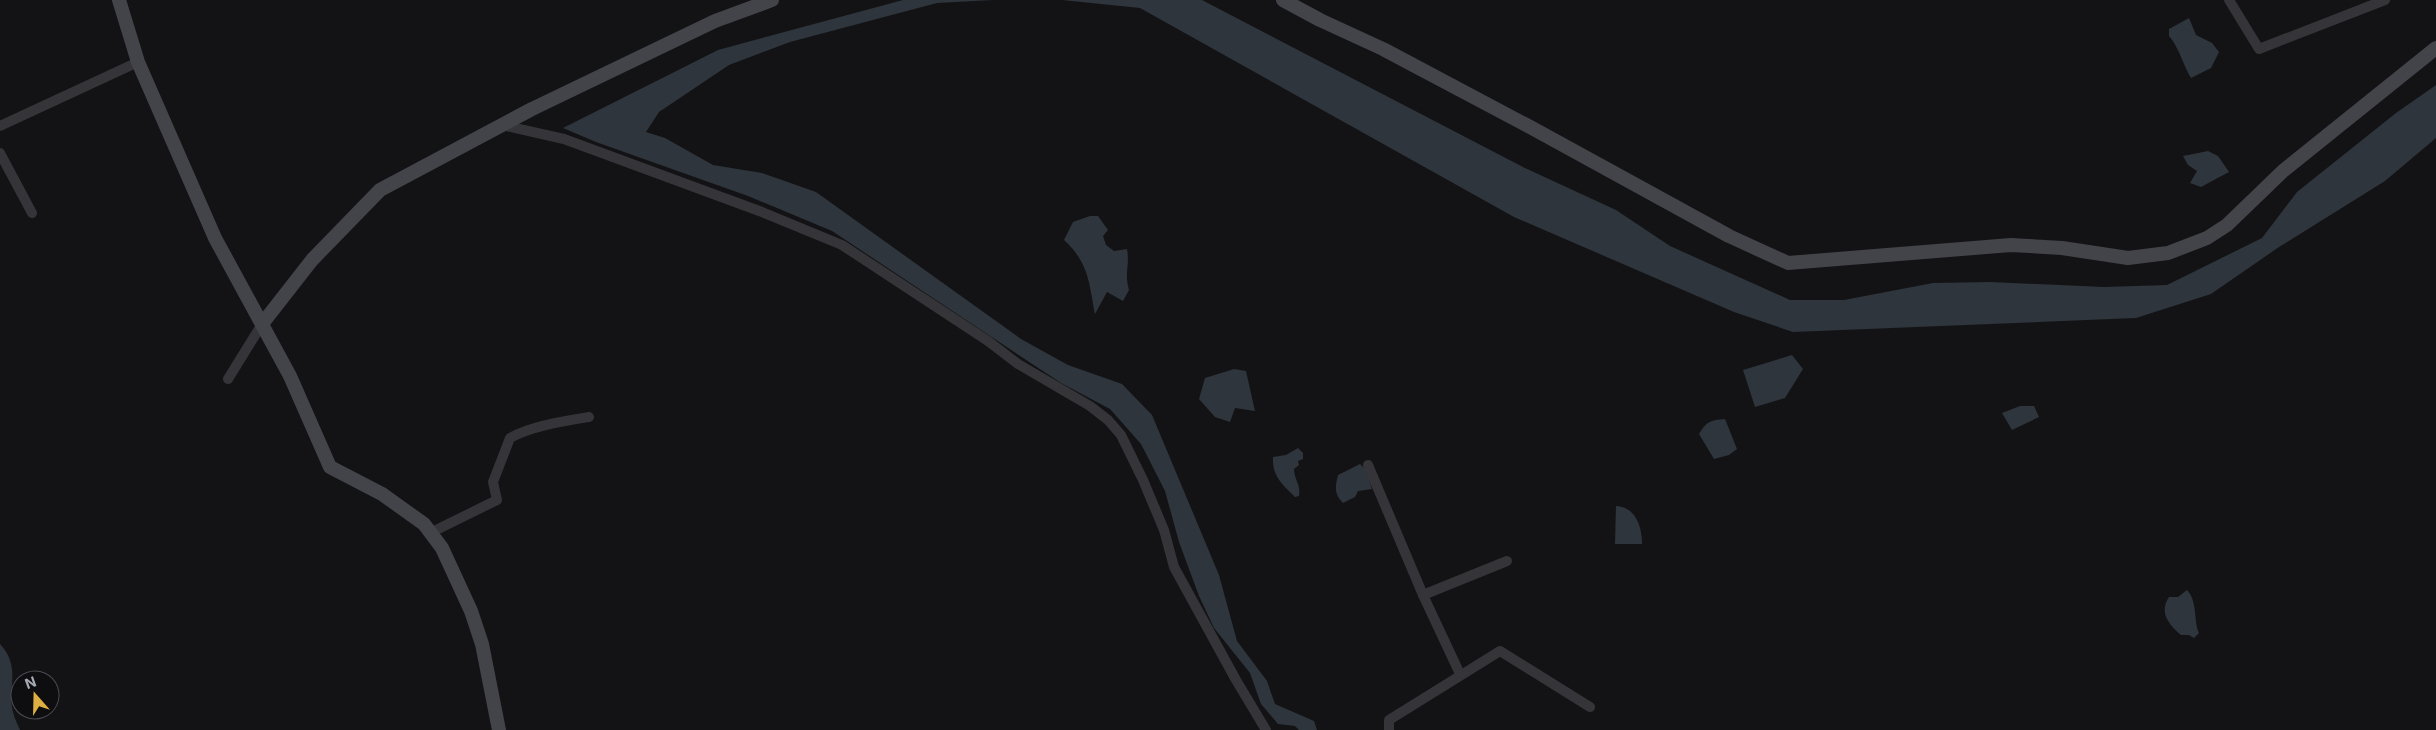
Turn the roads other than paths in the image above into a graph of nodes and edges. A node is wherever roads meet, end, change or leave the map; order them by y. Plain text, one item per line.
1 (119, 0) edge
2 (772, 0) edge
3 (1283, 0) edge
4 (2229, 0) edge
5 (2385, 0) edge
6 (2436, 48) edge
7 (138, 62) junction
8 (502, 125) junction
9 (0, 126) edge
10 (0, 153) edge
11 (32, 213) dead end
12 (262, 324) junction
13 (228, 379) dead end
14 (588, 417) dead end
15 (1368, 465) dead end
16 (430, 533) junction
17 (1506, 561) dead end
18 (1423, 596) junction
19 (1460, 674) junction
20 (1590, 707) dead end
21 (499, 730) edge
22 (1266, 730) edge
23 (1388, 730) edge

1 - 7 main road
2 - 8 main road
3 - 6 main road
4 - 5 street
7 - 9 street
7 - 12 main road
8 - 12 main road
8 - 22 street
10 - 11 street
12 - 13 street
12 - 16 main road
14 - 16 street
15 - 18 street
16 - 21 main road
17 - 18 street
18 - 19 street
19 - 20 street
19 - 23 street

